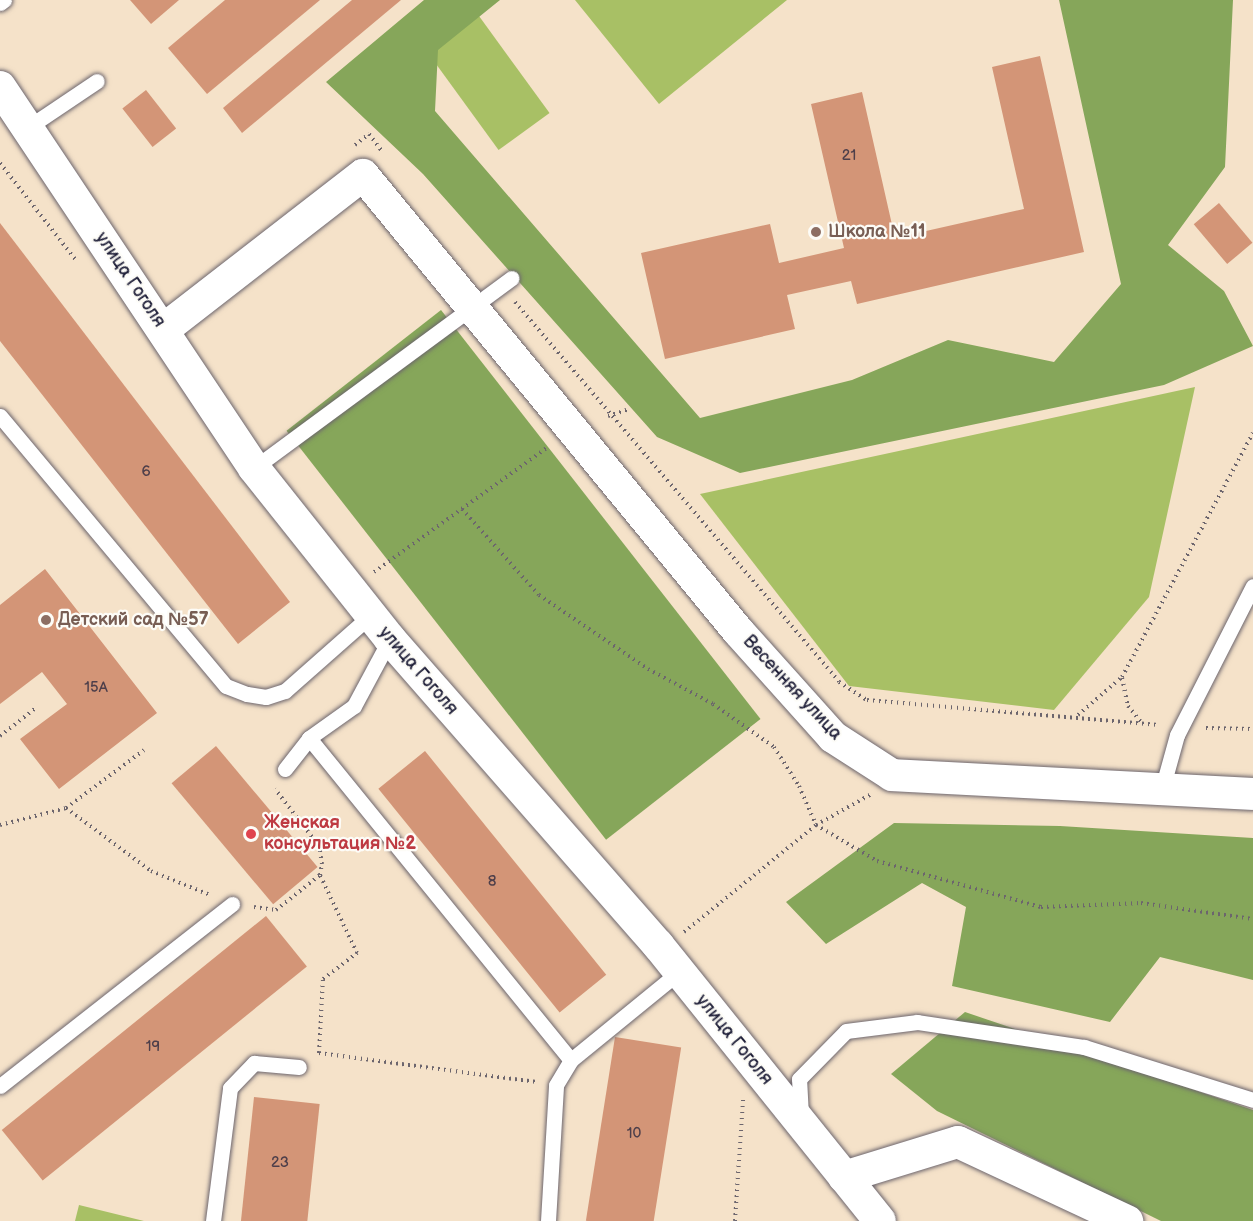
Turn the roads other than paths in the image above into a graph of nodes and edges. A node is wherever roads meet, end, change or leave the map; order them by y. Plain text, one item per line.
1 (4, 0) edge
2 (0, 3) edge
3 (97, 81) dead end
4 (0, 87) edge
5 (27, 128) junction
6 (507, 282) road end
7 (474, 309) junction
8 (163, 330) junction
9 (0, 416) edge
10 (254, 468) junction
11 (1253, 586) edge
12 (371, 615) junction
13 (390, 639) junction
14 (309, 738) junction
15 (285, 769) road end
16 (1162, 789) junction
17 (1253, 794) edge
18 (232, 904) road end
19 (670, 961) junction
20 (571, 1060) junction
21 (299, 1067) road end
22 (0, 1086) edge
23 (1253, 1100) edge
24 (802, 1124) junction
25 (844, 1177) junction
26 (213, 1221) edge
27 (548, 1221) edge
28 (880, 1221) edge
29 (1127, 1221) edge

1 - 2 lane
3 - 5 lane
4 - 5 street, улица Гоголя
5 - 8 street, улица Гоголя
6 - 7 lane
7 - 8 street, Весенняя улица
7 - 10 lane
7 - 16 street, Весенняя улица
8 - 10 street, улица Гоголя
9 - 12 lane
10 - 12 street, улица Гоголя
11 - 16 lane
12 - 13 street, улица Гоголя
13 - 14 lane
13 - 19 street, улица Гоголя
14 - 15 lane
14 - 20 lane
16 - 17 street, Весенняя улица
18 - 22 lane
19 - 20 lane
19 - 24 street, улица Гоголя
20 - 27 lane
21 - 26 lane
23 - 24 lane
24 - 25 street, улица Гоголя
25 - 28 street, улица Гоголя
25 - 29 street

